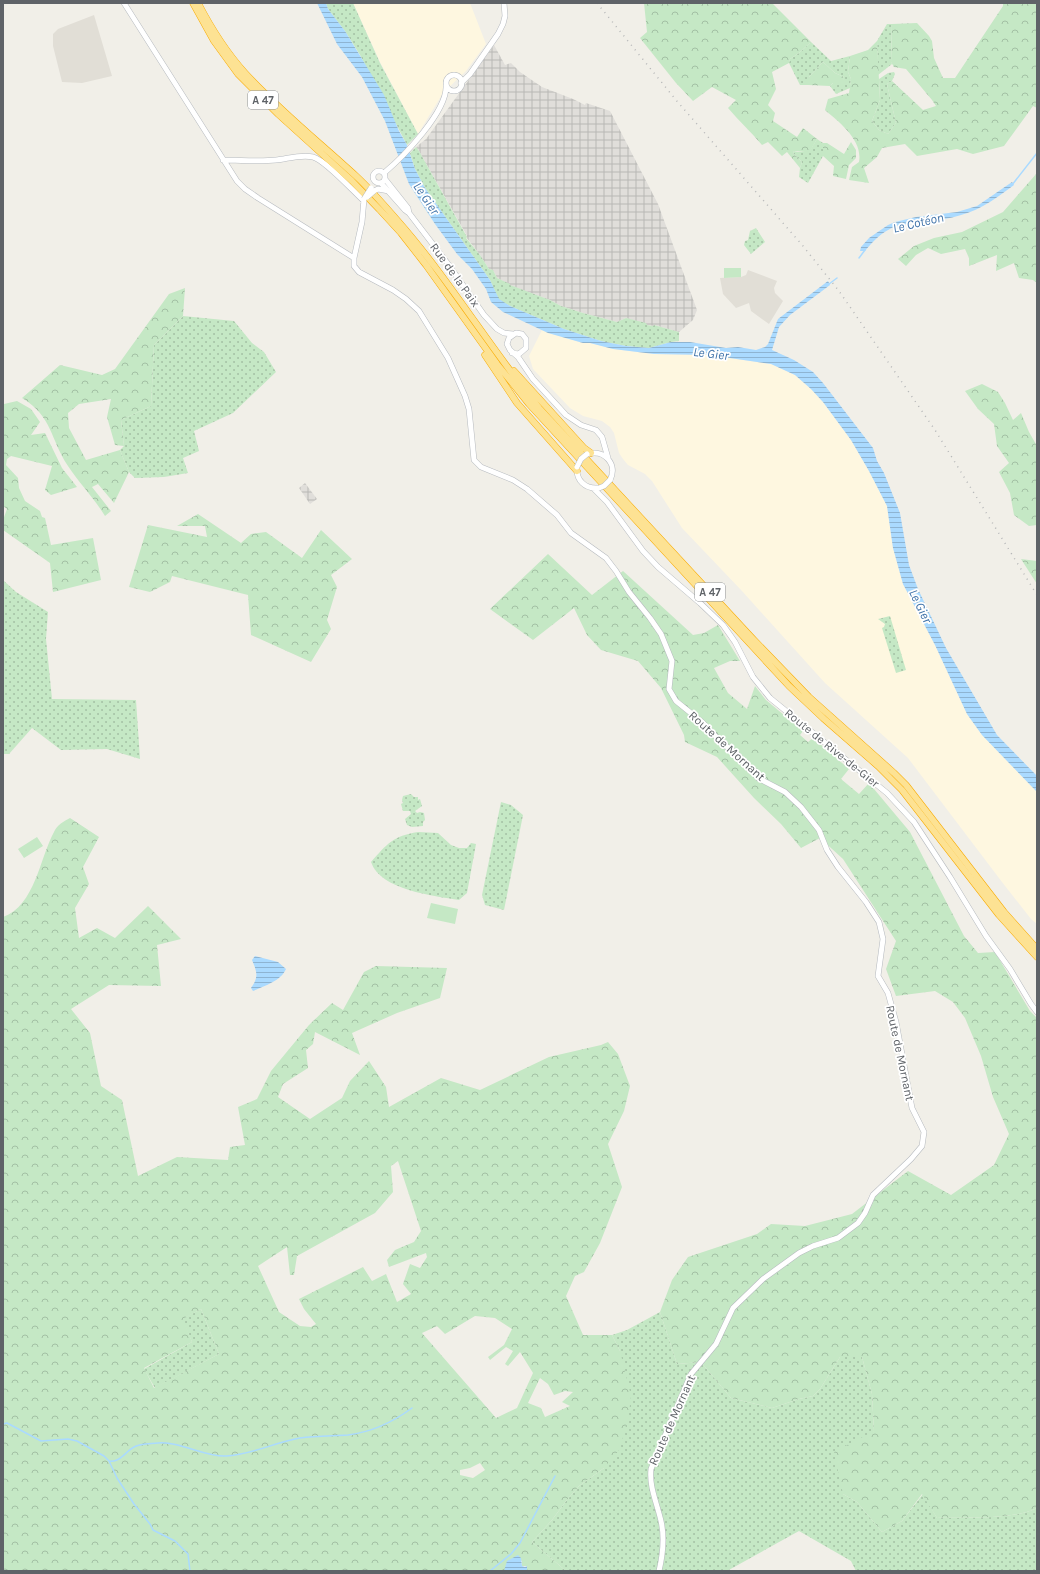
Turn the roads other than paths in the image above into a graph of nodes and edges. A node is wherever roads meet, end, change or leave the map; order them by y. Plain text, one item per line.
1 (124, 3) edge
2 (193, 3) edge
3 (198, 3) edge
4 (504, 3) edge
5 (473, 69) junction
6 (458, 76) junction
7 (461, 83) junction
8 (446, 85) junction
9 (455, 90) junction
10 (445, 98) junction
11 (223, 160) junction
12 (384, 173) junction
13 (380, 181) junction
14 (372, 189) junction
15 (389, 191) junction
16 (365, 199) junction
17 (409, 213) junction
18 (354, 258) junction
19 (474, 331) junction
20 (504, 333) junction
21 (513, 334) junction
22 (507, 341) junction
23 (491, 346) junction
24 (524, 351) junction
25 (512, 352) junction
26 (524, 365) junction
27 (604, 443) junction
28 (591, 453) junction
29 (608, 458) junction
30 (577, 469) junction
31 (599, 488) junction
32 (606, 502) junction
33 (1037, 949) edge
34 (1037, 957) edge
35 (1037, 1012) edge
36 (659, 1571) edge

1 - 11 main road
2 - 19 highway, A 47
3 - 23 highway, A 47
4 - 5 main road
5 - 6 main road
5 - 7 main road
6 - 7 main road
6 - 8 main road
7 - 9 main road
8 - 9 main road
8 - 10 main road
9 - 10 main road
10 - 12 main road
11 - 16 main road
11 - 18 main road
12 - 13 main road
12 - 13 main road
13 - 14 main road
13 - 15 main road, Rue de la Paix
13 - 17 main road, Rue de la Paix
14 - 15 main road
14 - 16 main road, bridge
15 - 17 main road, Rue de la Paix
16 - 18 main road
17 - 20 main road, Rue de la Paix
18 - 36 main road, Route de Mornant
19 - 30 highway
19 - 34 highway, A 47
20 - 21 main road
20 - 22 main road
21 - 22 main road
21 - 24 main road
22 - 25 main road
23 - 28 highway
23 - 33 highway, A 47
24 - 25 main road
24 - 26 main road
25 - 26 main road
26 - 27 main road
27 - 28 main road
27 - 29 main road
28 - 29 main road
28 - 30 main road, bridge
29 - 31 main road, bridge
30 - 31 main road
31 - 32 main road, Route de Rive-de-Gier
31 - 32 main road, Route de Rive-de-Gier
32 - 35 main road, Route de Rive-de-Gier

